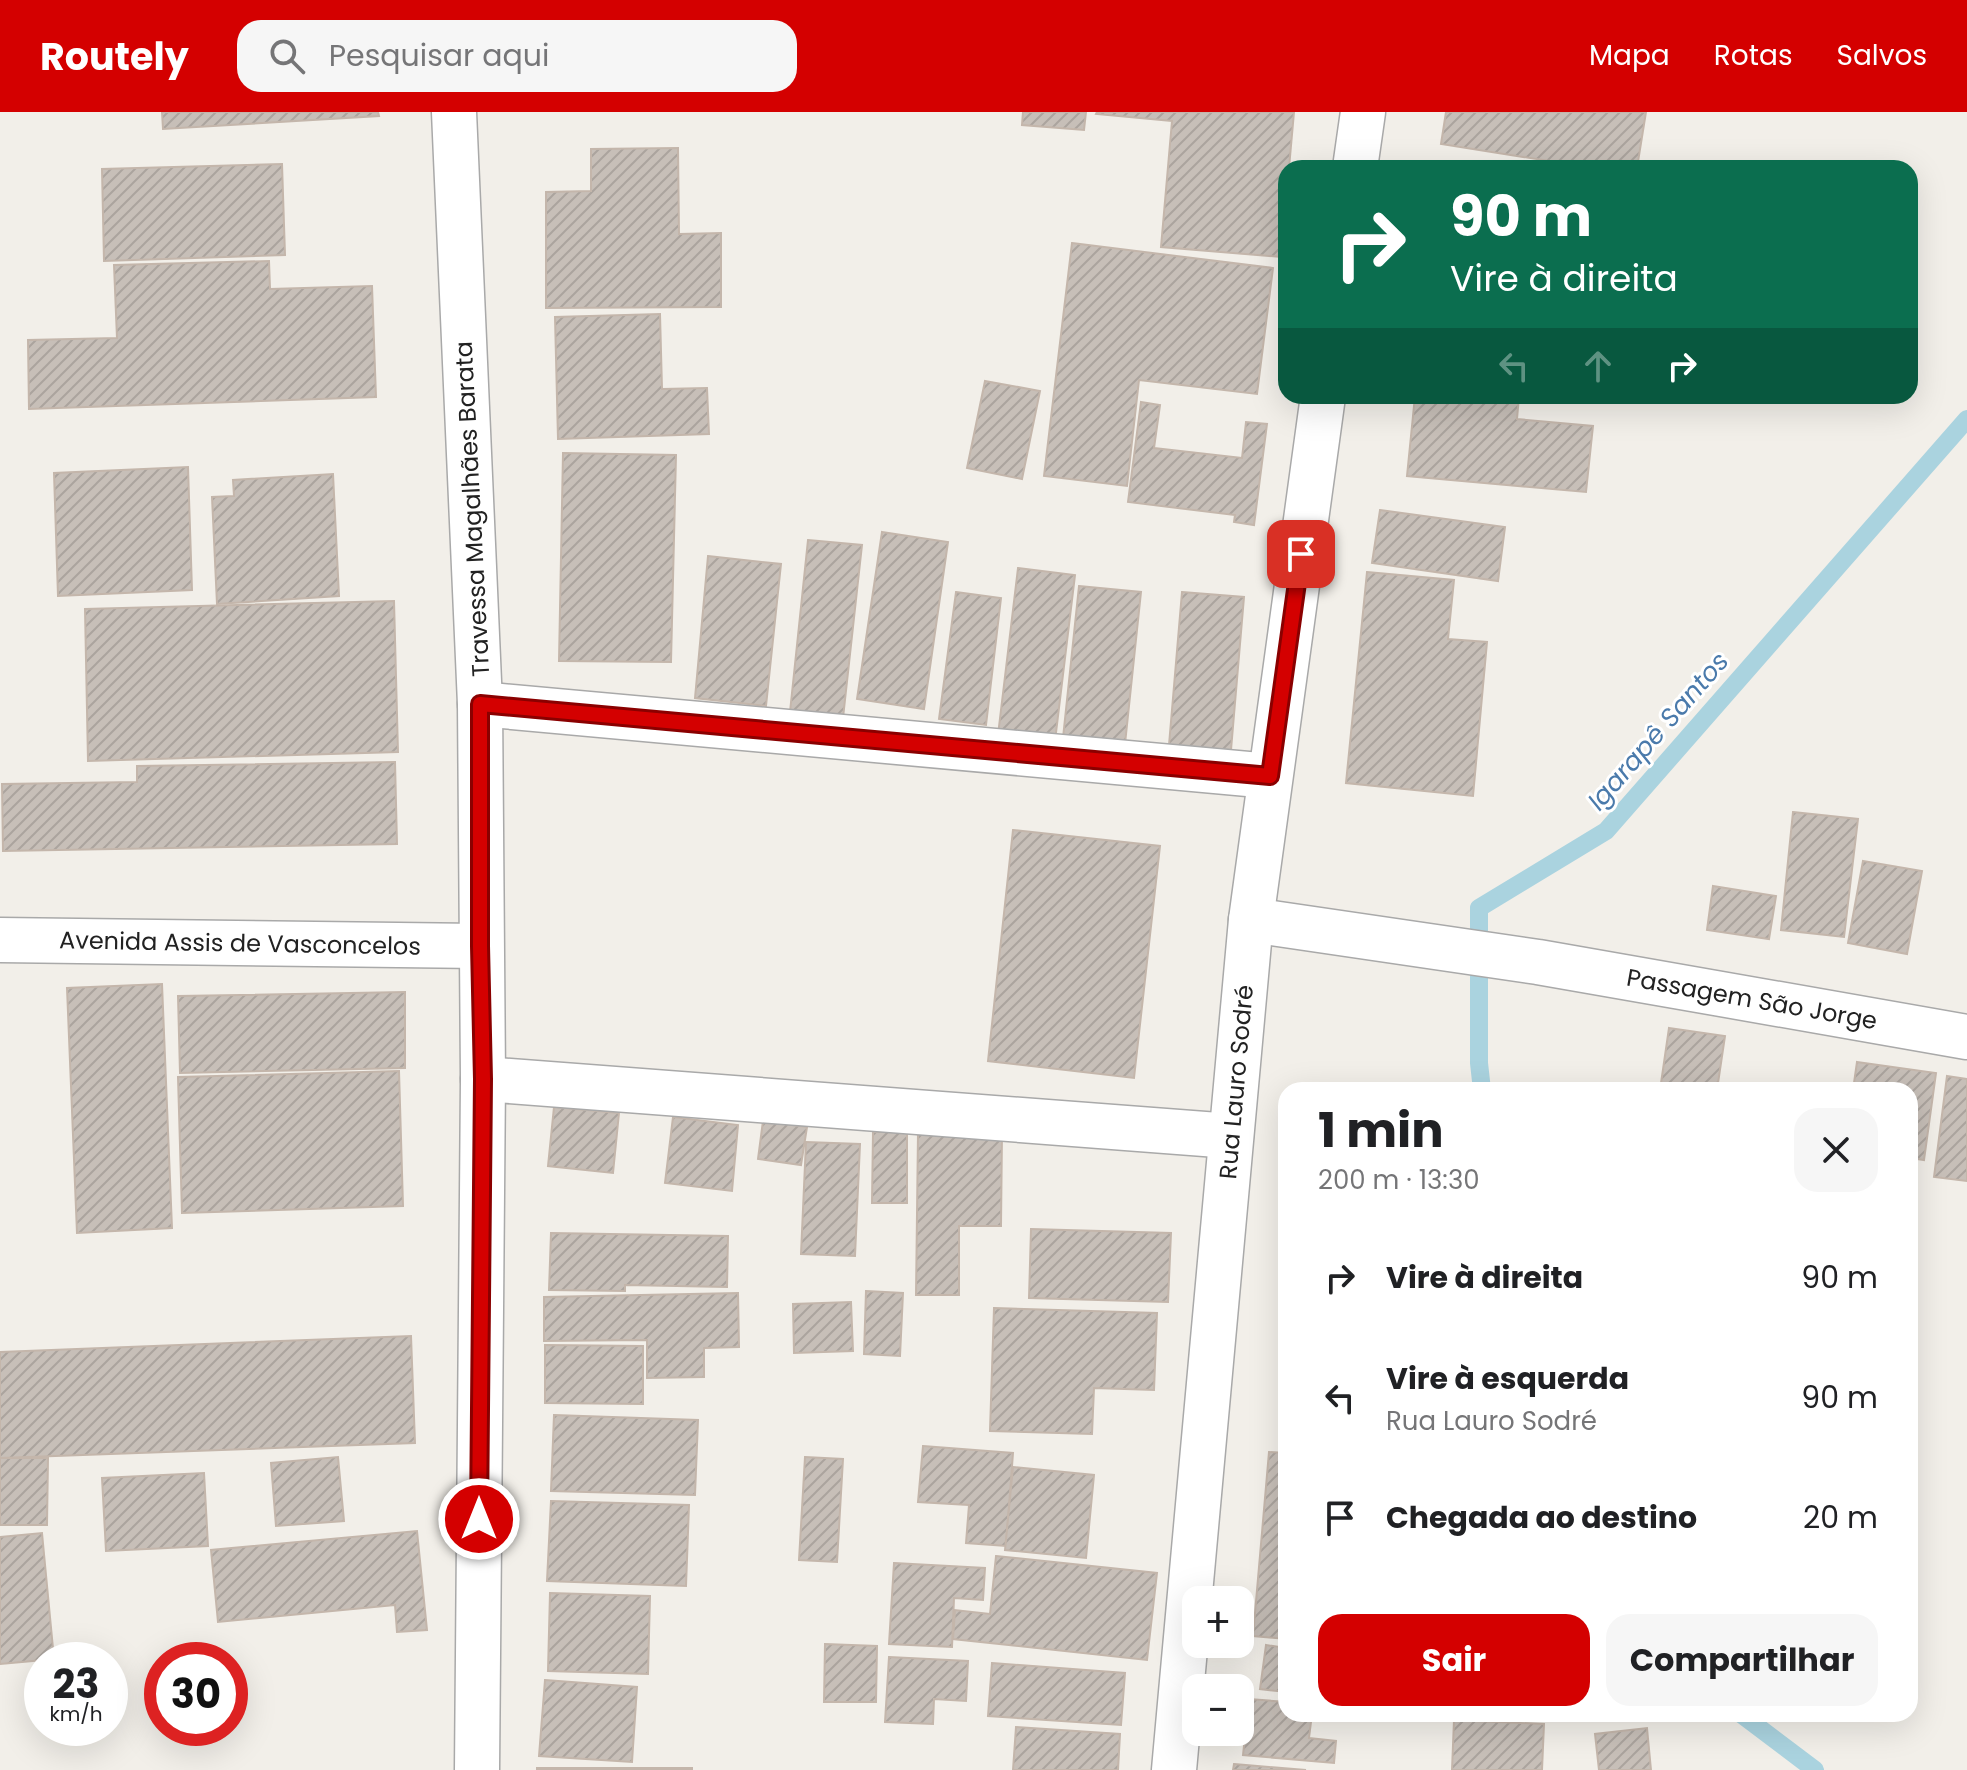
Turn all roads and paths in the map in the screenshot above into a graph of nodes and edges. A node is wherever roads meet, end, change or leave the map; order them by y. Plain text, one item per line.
1 (454, 112) edge
2 (1363, 112) edge
3 (1356, 160) edge
4 (1322, 404) edge
5 (480, 704) junction
6 (1270, 776) junction
7 (1251, 920) junction
8 (0, 940) edge
9 (480, 946) junction
10 (1967, 1037) edge
11 (483, 1079) junction
12 (1231, 1136) junction
13 (477, 1770) edge
14 (1174, 1770) edge

1 - 5 street, Travessa Magalhães Barata
2 - 3 street
4 - 6 street, Rua Lauro Sodré
5 - 6 street
5 - 9 street, Travessa Magalhães Barata
6 - 7 street, Rua Lauro Sodré
7 - 10 street, Passagem São Jorge
7 - 12 street, Rua Lauro Sodré
8 - 9 street, Avenida Assis de Vasconcelos
9 - 11 street, Travessa Magalhães Barata
11 - 12 street
11 - 13 street, Travessa Magalhães Barata
12 - 14 street, Rua Lauro Sodré

